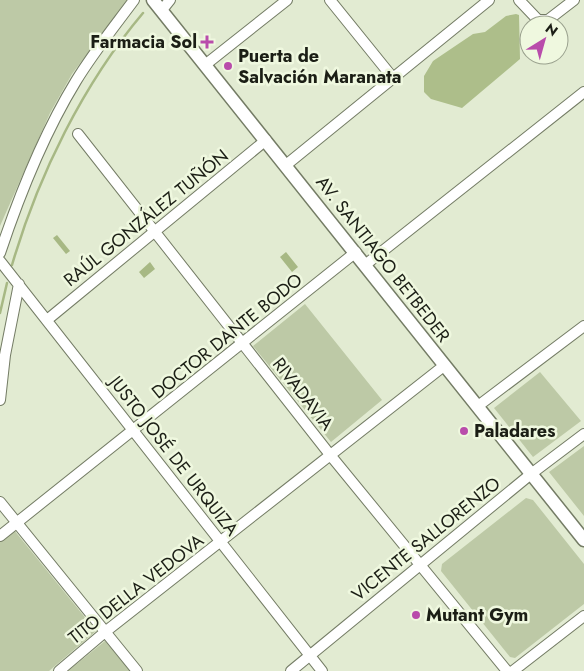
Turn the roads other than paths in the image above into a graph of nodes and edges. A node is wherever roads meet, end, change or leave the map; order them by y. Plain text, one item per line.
1 (134, 0) edge
2 (153, 0) edge
3 (170, 0) edge
4 (287, 0) edge
5 (330, 0) edge
6 (488, 0) edge
7 (519, 0) edge
8 (574, 0) edge
9 (162, 10) junction
10 (205, 65) junction
11 (393, 78) junction
12 (584, 92) edge
13 (78, 134) dead end
14 (266, 140) junction
15 (286, 165) junction
16 (154, 232) junction
17 (356, 252) junction
18 (0, 253) edge
19 (0, 260) edge
20 (365, 264) junction
21 (19, 284) junction
22 (47, 320) junction
23 (584, 326) edge
24 (242, 344) junction
25 (445, 365) junction
26 (0, 400) edge
27 (478, 406) junction
28 (134, 431) junction
29 (584, 434) edge
30 (330, 456) junction
31 (531, 474) junction
32 (0, 502) edge
33 (17, 523) junction
34 (0, 536) edge
35 (584, 540) edge
36 (221, 542) junction
37 (419, 565) junction
38 (584, 616) edge
39 (105, 632) junction
40 (310, 656) junction
41 (59, 671) edge
42 (136, 671) edge
43 (291, 671) edge
44 (322, 671) edge
45 (507, 671) edge
46 (513, 671) edge

1 - 18 street
2 - 9 main road, AV. SANTIAGO BETBEDER
3 - 9 street
4 - 10 street
5 - 11 street
6 - 11 street
7 - 8 street
9 - 10 main road, AV. SANTIAGO BETBEDER
10 - 14 main road, AV. SANTIAGO BETBEDER
11 - 15 street
12 - 20 street
13 - 16 street, RIVADAVIA
14 - 15 main road, AV. SANTIAGO BETBEDER
14 - 16 street, RAÚL GONZÁLEZ TUÑÓN
15 - 17 main road, AV. SANTIAGO BETBEDER
16 - 22 street, RAÚL GONZÁLEZ TUÑÓN
16 - 24 street, RIVADAVIA
17 - 20 main road, AV. SANTIAGO BETBEDER
17 - 24 street, DOCTOR DANTE BODO
19 - 21 street, JUSTO JOSÉ DE URQUIZA
20 - 25 main road, AV. SANTIAGO BETBEDER
21 - 22 street, JUSTO JOSÉ DE URQUIZA
21 - 26 street
22 - 28 street, JUSTO JOSÉ DE URQUIZA
23 - 27 street
24 - 28 street, DOCTOR DANTE BODO
24 - 30 street, RIVADAVIA
25 - 27 main road, AV. SANTIAGO BETBEDER
25 - 30 street, TITO DELLA VEDOVA
27 - 31 main road, AV. SANTIAGO BETBEDER
28 - 33 street, DOCTOR DANTE BODO
28 - 36 street, JUSTO JOSÉ DE URQUIZA
29 - 31 street, VICENTE SALLORENZO
30 - 36 street, TITO DELLA VEDOVA
30 - 37 street, RIVADAVIA
31 - 35 main road, AV. SANTIAGO BETBEDER
31 - 37 street, VICENTE SALLORENZO
32 - 33 street
33 - 34 street, DOCTOR DANTE BODO
33 - 39 street
36 - 39 street, TITO DELLA VEDOVA
36 - 40 street, JUSTO JOSÉ DE URQUIZA
37 - 40 street, VICENTE SALLORENZO
37 - 45 street, RIVADAVIA
38 - 46 street
39 - 41 street, TITO DELLA VEDOVA
39 - 42 street
40 - 43 street, VICENTE SALLORENZO
40 - 44 street, JUSTO JOSÉ DE URQUIZA

